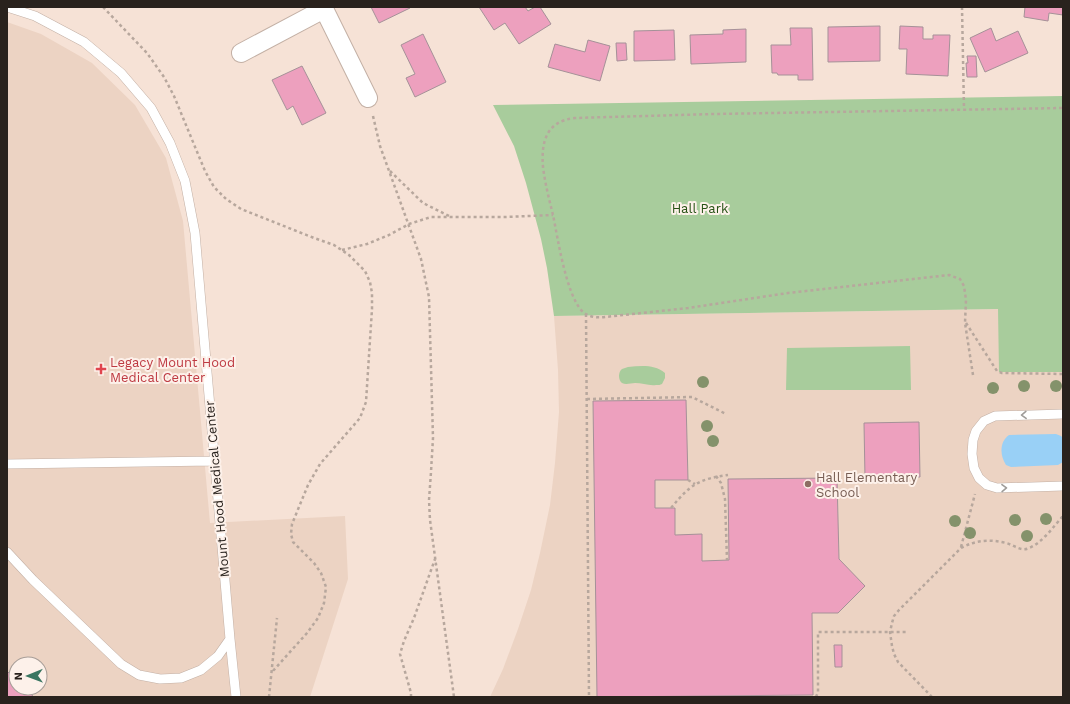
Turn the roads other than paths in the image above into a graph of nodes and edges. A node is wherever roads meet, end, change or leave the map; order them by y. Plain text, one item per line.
1 (7, 7) edge
2 (324, 8) edge
3 (241, 53) dead end
4 (368, 98) road end
5 (1063, 414) edge
6 (214, 461) junction
7 (7, 464) edge
8 (1063, 486) edge
9 (7, 552) edge
10 (230, 639) junction
11 (236, 697) edge

1 - 6 lane, Mount Hood Medical Center
2 - 3 street
2 - 4 street
5 -> 8 lane
6 - 7 lane
6 - 10 lane, Mount Hood Medical Center
9 - 10 lane
10 - 11 lane, Mount Hood Medical Center

